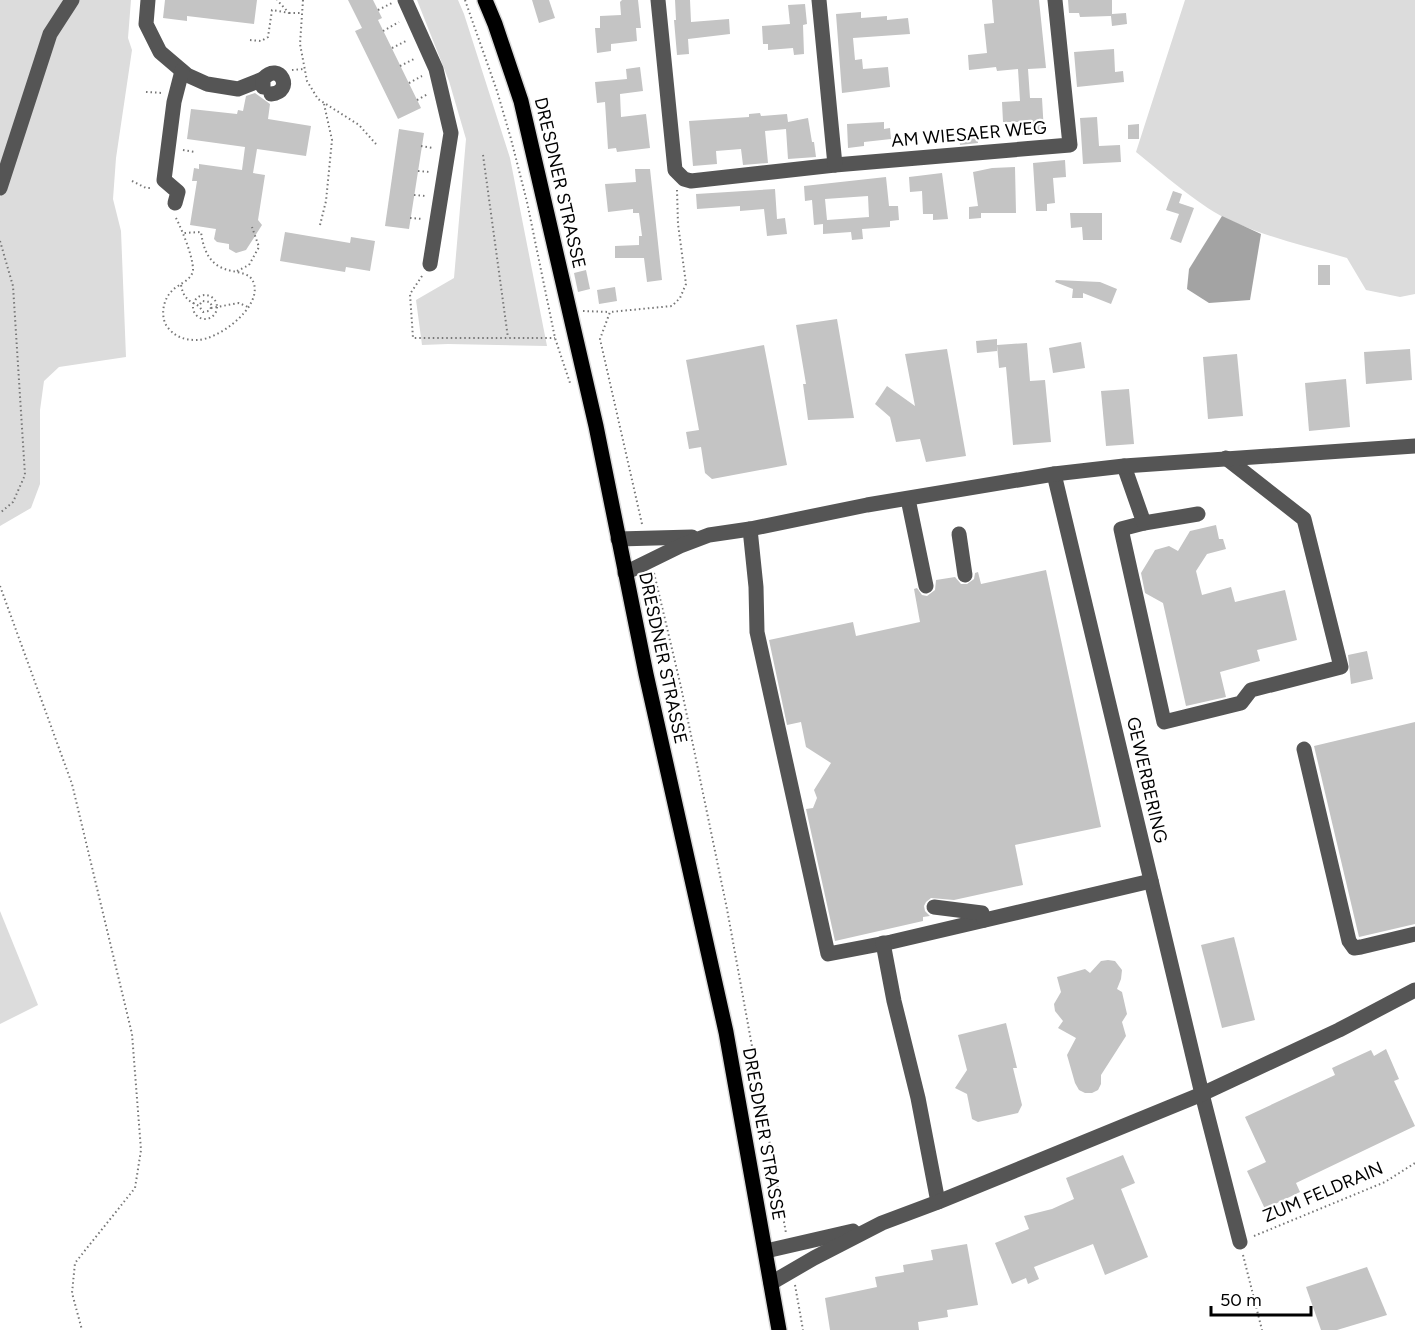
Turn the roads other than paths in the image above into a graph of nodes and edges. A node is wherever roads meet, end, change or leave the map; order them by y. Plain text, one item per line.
1 (72, 0) edge
2 (148, 0) edge
3 (405, 0) edge
4 (484, 0) edge
5 (658, 0) edge
6 (819, 0) edge
7 (1055, 0) edge
8 (182, 71) junction
9 (266, 88) dead end
10 (835, 165) junction
11 (0, 188) edge
12 (175, 204) road end
13 (430, 264) road end
14 (1415, 446) edge
15 (1226, 458) junction
16 (1124, 466) junction
17 (1054, 474) junction
18 (908, 499) junction
19 (1198, 514) dead end
20 (1144, 523) junction
21 (750, 529) junction
22 (959, 534) dead end
23 (701, 537) junction
24 (618, 539) junction
25 (625, 573) junction
26 (965, 574) dead end
27 (926, 586) dead end
28 (1304, 749) dead end
29 (1151, 881) junction
30 (933, 907) dead end
31 (984, 920) junction
32 (1415, 934) edge
33 (883, 943) junction
34 (1415, 990) edge
35 (1202, 1094) junction
36 (938, 1202) junction
37 (882, 1223) junction
38 (1240, 1242) road end
39 (766, 1251) junction
40 (771, 1283) junction
41 (779, 1330) edge

1 - 11 street
2 - 8 street
3 - 13 street
4 - 24 main road, DRESDNER STRASSE
5 - 10 street, AM WIESAER WEG
6 - 10 street
7 - 10 street, AM WIESAER WEG
8 - 9 street
8 - 12 street
14 - 15 street
15 - 16 street
15 - 20 street
16 - 17 street
16 - 20 street
17 - 18 street
17 - 29 street, GEWERBERING
18 - 21 street
18 - 27 street
19 - 20 street
21 - 23 street
21 - 33 street
22 - 26 street
23 - 24 street
23 - 25 street
24 - 25 main road, DRESDNER STRASSE
25 - 39 main road, DRESDNER STRASSE
28 - 32 street
29 - 31 street
29 - 35 street, GEWERBERING
30 - 31 street
31 - 33 street
33 - 36 street
34 - 35 street
35 - 36 street
35 - 38 street, GEWERBERING
36 - 37 street
37 - 39 street
37 - 40 street
39 - 40 main road, DRESDNER STRASSE
40 - 41 main road, DRESDNER STRASSE

